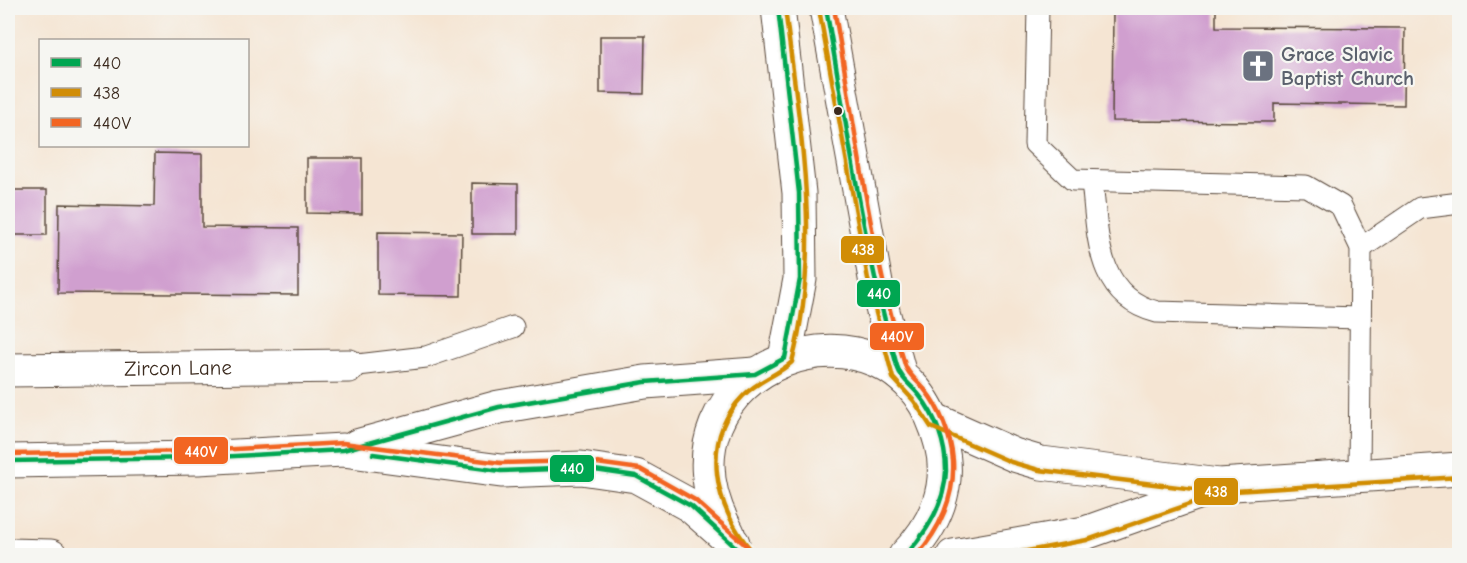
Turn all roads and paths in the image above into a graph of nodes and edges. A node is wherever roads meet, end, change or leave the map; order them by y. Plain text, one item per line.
1 (778, 8) edge
2 (826, 8) edge
3 (1038, 8) edge
4 (1092, 181) junction
5 (1460, 203) edge
6 (1360, 248) junction
7 (1359, 318) junction
8 (513, 327) dead end
9 (785, 358) junction
10 (349, 366) joint
11 (8, 370) edge
12 (755, 374) junction
13 (900, 375) junction
14 (935, 420) junction
15 (343, 450) junction
16 (8, 461) edge
17 (1460, 469) edge
18 (1359, 475) junction
19 (1219, 485) junction
20 (740, 549) edge
21 (8, 555) edge
22 (51, 555) edge
23 (905, 555) edge
24 (953, 555) edge

1 - 9 main road
2 - 13 main road
3 - 4 lane
4 - 6 lane
4 - 7 lane
5 - 6 lane
6 - 7 lane
7 - 18 lane
8 - 10 lane
9 - 12 main road
9 - 13 main road
10 - 11 main road, Zircon Lane
12 - 15 main road
12 - 20 main road
13 - 14 main road
14 - 19 main road
14 - 23 main road
15 - 16 main road
15 - 20 main road
17 - 18 main road
18 - 19 main road
19 - 24 main road
21 - 22 main road

